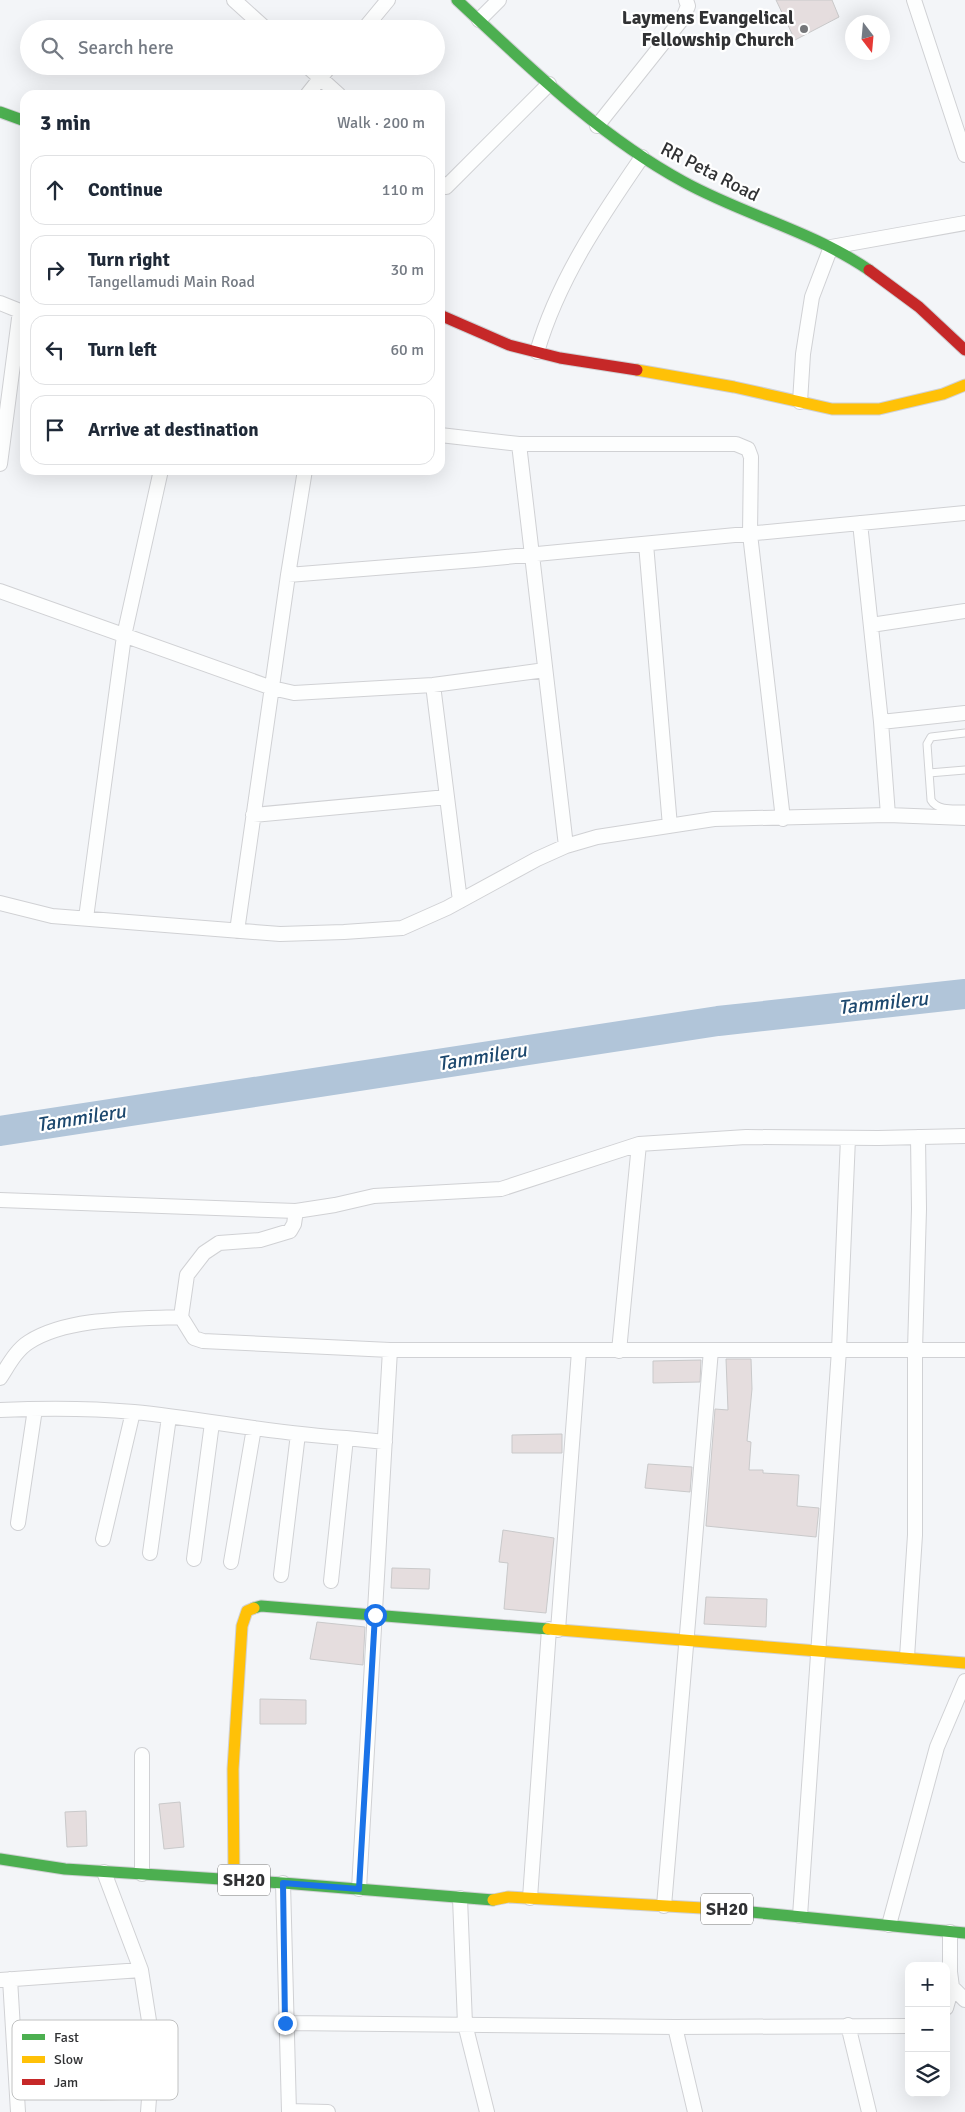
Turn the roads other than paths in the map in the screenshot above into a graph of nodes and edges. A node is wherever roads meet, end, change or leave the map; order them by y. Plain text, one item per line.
1 (234, 0) edge
2 (388, 0) edge
3 (456, 0) edge
4 (499, 0) edge
5 (686, 0) edge
6 (914, 0) edge
7 (256, 20) edge
8 (371, 20) edge
9 (479, 20) junction
10 (316, 75) edge
11 (322, 75) edge
12 (320, 78) junction
13 (549, 84) junction
14 (311, 90) edge
15 (333, 90) edge
16 (0, 112) edge
17 (20, 119) edge
18 (598, 126) junction
19 (965, 155) edge
20 (642, 157) junction
21 (445, 185) edge
22 (965, 223) edge
23 (831, 247) junction
24 (0, 303) edge
25 (20, 311) edge
26 (445, 317) edge
27 (20, 332) edge
28 (965, 350) edge
29 (537, 352) junction
30 (965, 385) edge
31 (800, 402) junction
32 (445, 436) edge
33 (519, 444) junction
34 (0, 464) edge
35 (160, 475) edge
36 (305, 475) edge
37 (965, 513) edge
38 (860, 523) junction
39 (750, 534) junction
40 (646, 544) junction
41 (531, 554) junction
42 (288, 576) junction
43 (0, 591) edge
44 (965, 611) edge
45 (871, 625) junction
46 (124, 636) junction
47 (545, 670) junction
48 (433, 685) junction
49 (272, 688) junction
50 (965, 713) edge
51 (881, 722) junction
52 (965, 734) edge
53 (965, 770) edge
54 (929, 773) junction
55 (447, 797) junction
56 (965, 809) edge
57 (253, 815) junction
58 (888, 815) junction
59 (965, 818) edge
60 (783, 819) junction
61 (670, 826) junction
62 (566, 846) junction
63 (460, 901) junction
64 (0, 903) edge
65 (86, 918) junction
66 (237, 931) junction
67 (965, 1136) edge
68 (918, 1137) junction
69 (848, 1138) junction
70 (639, 1144) junction
71 (0, 1200) edge
72 (296, 1210) junction
73 (180, 1317) junction
74 (390, 1350) junction
75 (711, 1350) junction
76 (839, 1350) junction
77 (914, 1350) junction
78 (965, 1350) edge
79 (579, 1351) junction
80 (619, 1351) junction
81 (0, 1378) edge
82 (35, 1409) junction
83 (0, 1410) edge
84 (133, 1412) junction
85 (169, 1417) junction
86 (212, 1423) junction
87 (254, 1428) junction
88 (298, 1434) junction
89 (346, 1438) junction
90 (385, 1442) junction
91 (18, 1523) dead end
92 (102, 1539) dead end
93 (150, 1553) dead end
94 (194, 1559) dead end
95 (231, 1562) dead end
96 (282, 1575) dead end
97 (331, 1581) dead end
98 (375, 1615) junction
99 (554, 1629) junction
100 (687, 1640) junction
101 (818, 1651) junction
102 (907, 1657) junction
103 (965, 1663) edge
104 (965, 1681) edge
105 (142, 1755) dead end
106 (0, 1859) edge
107 (104, 1872) junction
108 (142, 1874) junction
109 (234, 1880) junction
110 (283, 1883) junction
111 (359, 1889) junction
112 (460, 1898) junction
113 (530, 1898) junction
114 (664, 1906) junction
115 (800, 1916) junction
116 (889, 1925) junction
117 (950, 1932) junction
118 (965, 1933) edge
119 (141, 1970) junction
120 (5, 1980) edge
121 (952, 1987) junction
122 (965, 2000) edge
123 (946, 2007) edge
124 (149, 2020) edge
125 (285, 2023) junction
126 (465, 2024) junction
127 (848, 2025) junction
128 (905, 2026) edge
129 (675, 2027) junction
130 (12, 2051) edge
131 (289, 2112) edge
132 (328, 2112) edge
133 (487, 2112) edge
134 (695, 2112) edge
135 (869, 2112) edge

1 - 7 street
2 - 8 street
3 - 9 street, RR Peta Road
4 - 9 street
5 - 18 street
6 - 19 street
9 - 13 street, RR Peta Road
10 - 12 street
11 - 12 street
12 - 14 street
12 - 15 street
13 - 18 street, RR Peta Road
13 - 21 street
16 - 17 street
18 - 20 street, RR Peta Road
20 - 23 street, RR Peta Road
20 - 29 street
22 - 23 street
23 - 28 street, RR Peta Road
23 - 31 street
24 - 25 street
26 - 29 street
27 - 34 street
29 - 31 street
30 - 31 street
32 - 33 street
33 - 39 street
33 - 41 street
35 - 46 street
36 - 42 street
37 - 38 street
38 - 39 street
38 - 45 street
39 - 40 street
39 - 60 street
40 - 41 street
40 - 61 street
41 - 42 street
41 - 47 street
42 - 49 street
43 - 46 street
44 - 45 street
45 - 51 street
46 - 49 street
46 - 65 street
47 - 48 street
47 - 62 street
48 - 49 street
48 - 55 street
49 - 57 street
50 - 51 street
51 - 58 street
52 - 54 lane
53 - 54 lane
54 - 56 lane
55 - 57 street
55 - 63 street
57 - 66 street
58 - 59 street
58 - 60 street
60 - 61 street
61 - 62 street
62 - 63 street
63 - 66 street
64 - 65 street
65 - 66 street
67 - 68 street
68 - 69 street
68 - 77 street
69 - 70 street
69 - 76 street
70 - 72 street
70 - 80 street
71 - 72 street
72 - 73 street
73 - 74 street
73 - 81 street
74 - 79 street
74 - 90 street
75 - 76 street
75 - 80 street
75 - 100 street
76 - 77 street
76 - 101 street
77 - 78 street
77 - 102 street
79 - 80 street
79 - 99 street
82 - 83 street
82 - 84 street
82 - 91 street
84 - 85 street
84 - 92 street
85 - 86 street
85 - 93 street
86 - 87 street
86 - 94 street
87 - 88 street
87 - 95 street
88 - 89 street
88 - 96 street
89 - 90 street
89 - 97 street
90 - 98 street
98 - 99 street
98 - 109 street
98 - 111 street
99 - 100 street
99 - 113 street
100 - 101 street
100 - 114 street
101 - 102 street
101 - 115 street
102 - 103 street
104 - 116 street
105 - 108 street
106 - 107 street, SH20
107 - 108 street, SH20
107 - 119 street
108 - 109 street, SH20
109 - 110 street, SH20
110 - 111 street, SH20
110 - 125 street
111 - 112 street, SH20
112 - 113 street, SH20
112 - 126 street
113 - 114 street, SH20
114 - 115 street, SH20
115 - 116 street, SH20
116 - 117 street, SH20
117 - 118 street, SH20
117 - 121 street
119 - 120 street
119 - 124 street
120 - 130 street
121 - 122 street
121 - 123 street
125 - 126 street
125 - 131 street
126 - 129 street
126 - 133 street
127 - 128 street
127 - 129 street
127 - 135 street
129 - 134 street
131 - 132 street

